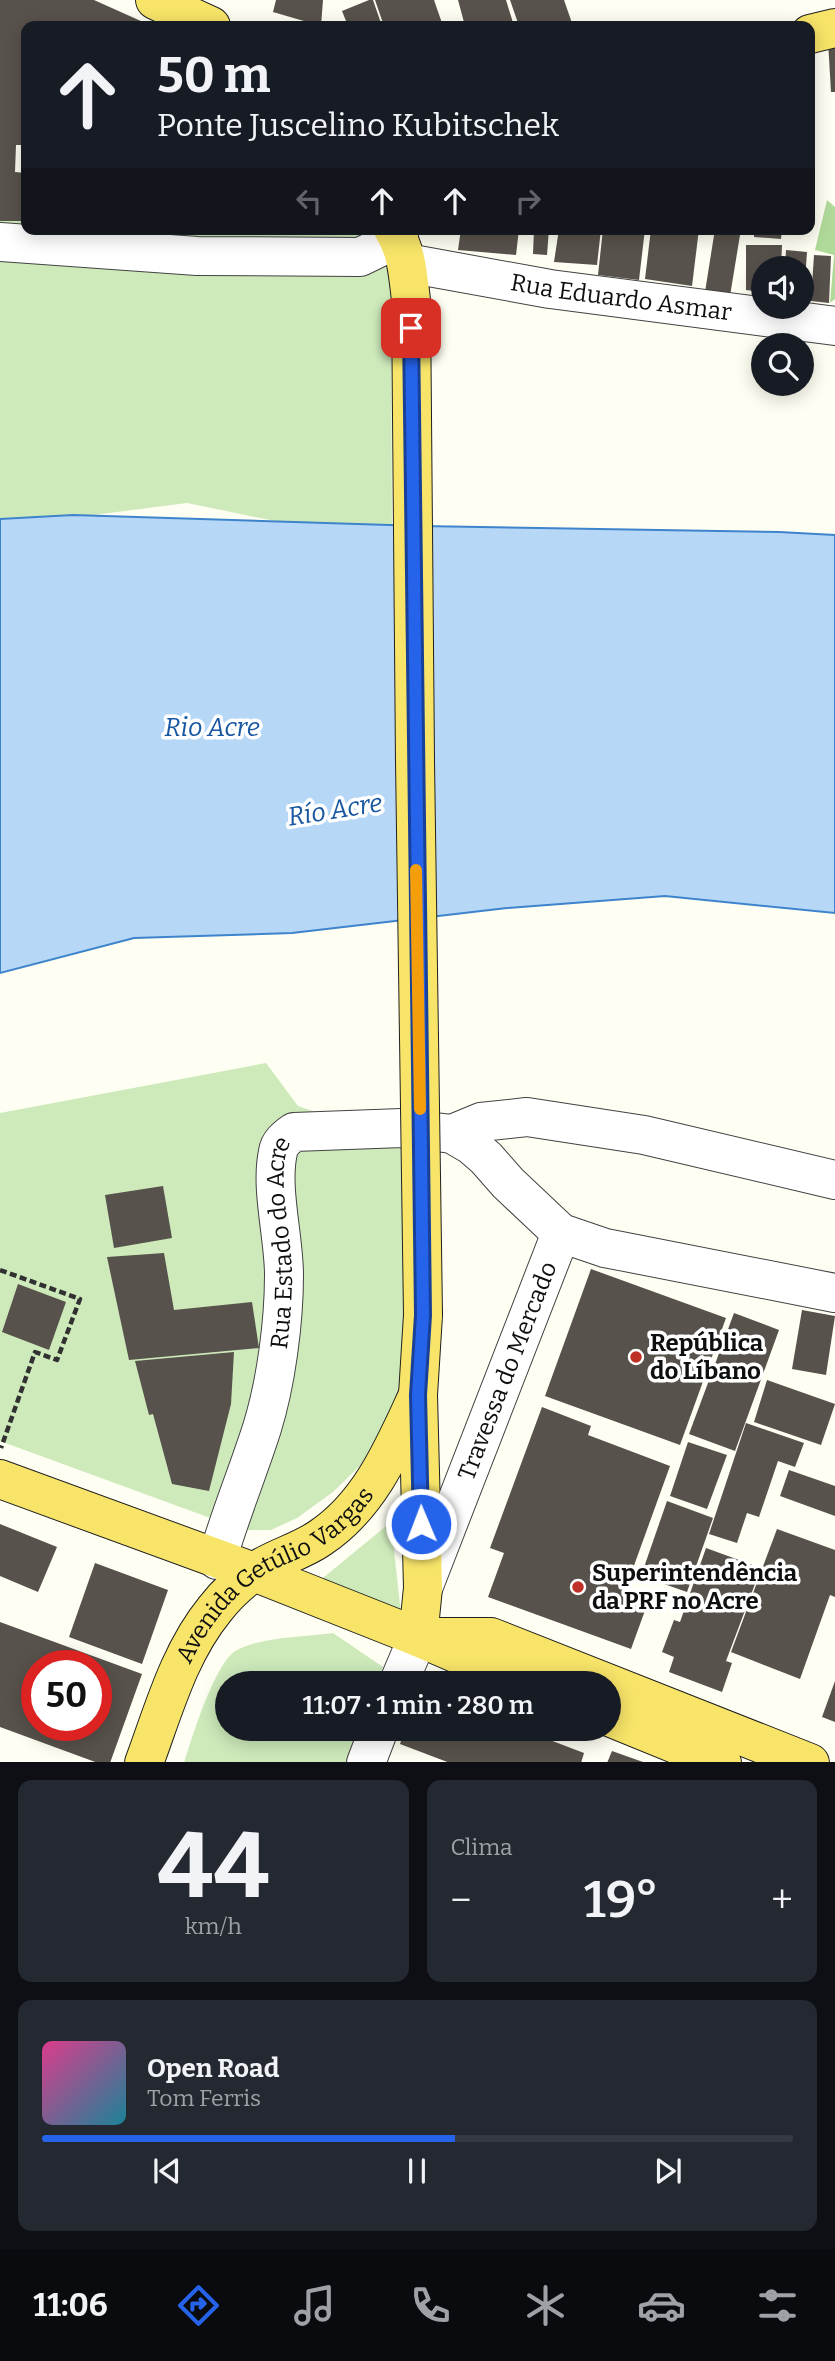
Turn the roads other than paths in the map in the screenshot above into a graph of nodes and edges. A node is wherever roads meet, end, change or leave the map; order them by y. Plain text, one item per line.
1 (155, 0) edge
2 (200, 21) edge
3 (835, 28) edge
4 (815, 33) edge
5 (400, 240) edge
6 (0, 242) edge
7 (835, 326) edge
8 (452, 1134) junction
9 (835, 1180) edge
10 (561, 1233) junction
11 (835, 1293) edge
12 (418, 1395) junction
13 (1, 1463) edge
14 (217, 1560) junction
15 (254, 1572) junction
16 (423, 1588) junction
17 (418, 1637) junction
18 (404, 1671) edge
19 (497, 1671) edge
20 (621, 1722) edge
21 (374, 1741) edge
22 (144, 1762) edge
23 (366, 1762) edge
24 (722, 1762) edge
25 (810, 1762) edge

1 - 2 main road
3 - 4 main road
5 - 6 street
5 - 7 street, Rua Eduardo Asmar
5 - 12 main road, Avenida Getúlio Vargas, bridge
8 - 9 street
8 - 10 street, Rua Estado do Acre
8 - 14 street, Rua Estado do Acre
10 - 11 street, Rua Estado do Acre
10 - 16 street, Travessa do Mercado
12 - 15 main road, Avenida Getúlio Vargas
12 - 16 main road, Avenida Getúlio Vargas
13 - 14 main road
14 - 15 main road
15 - 17 main road
15 - 22 main road, Avenida Getúlio Vargas
16 - 17 main road, Avenida Getúlio Vargas
17 - 18 street
17 - 19 main road
17 - 25 main road
20 - 24 main road
21 - 23 street

